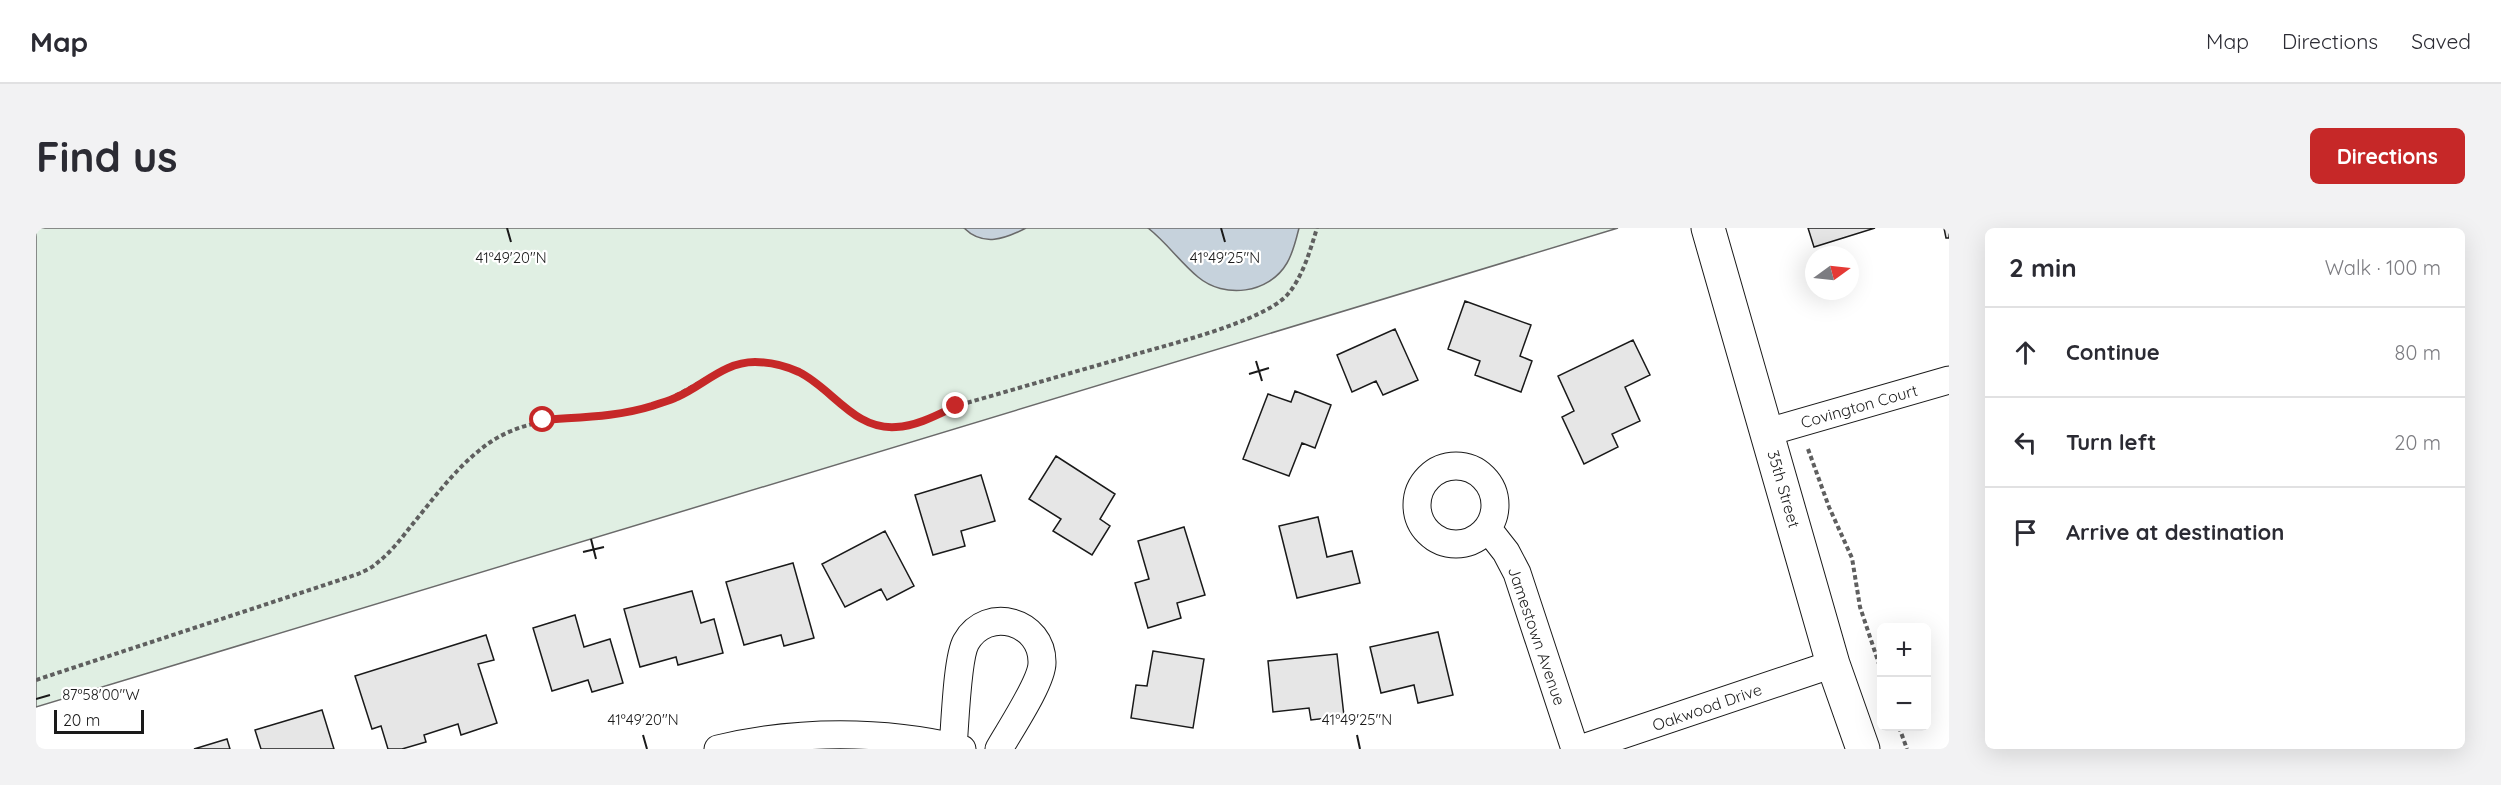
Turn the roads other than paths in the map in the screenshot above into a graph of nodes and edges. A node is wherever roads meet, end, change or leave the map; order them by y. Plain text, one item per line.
1 (1708, 228) edge
2 (1949, 380) edge
3 (1768, 432) junction
4 (1488, 529) dead end
5 (1833, 664) junction
6 (958, 748) edge
7 (718, 749) edge
8 (999, 749) edge
9 (1575, 749) edge
10 (1580, 749) edge
11 (1863, 749) edge

1 - 3 street, 35th Street
2 - 3 street, Covington Court
3 - 5 street, 35th Street
4 - 9 street, Jamestown Avenue
5 - 10 street, Oakwood Drive
5 - 11 street, 35th Street
6 - 7 street
6 - 8 street

